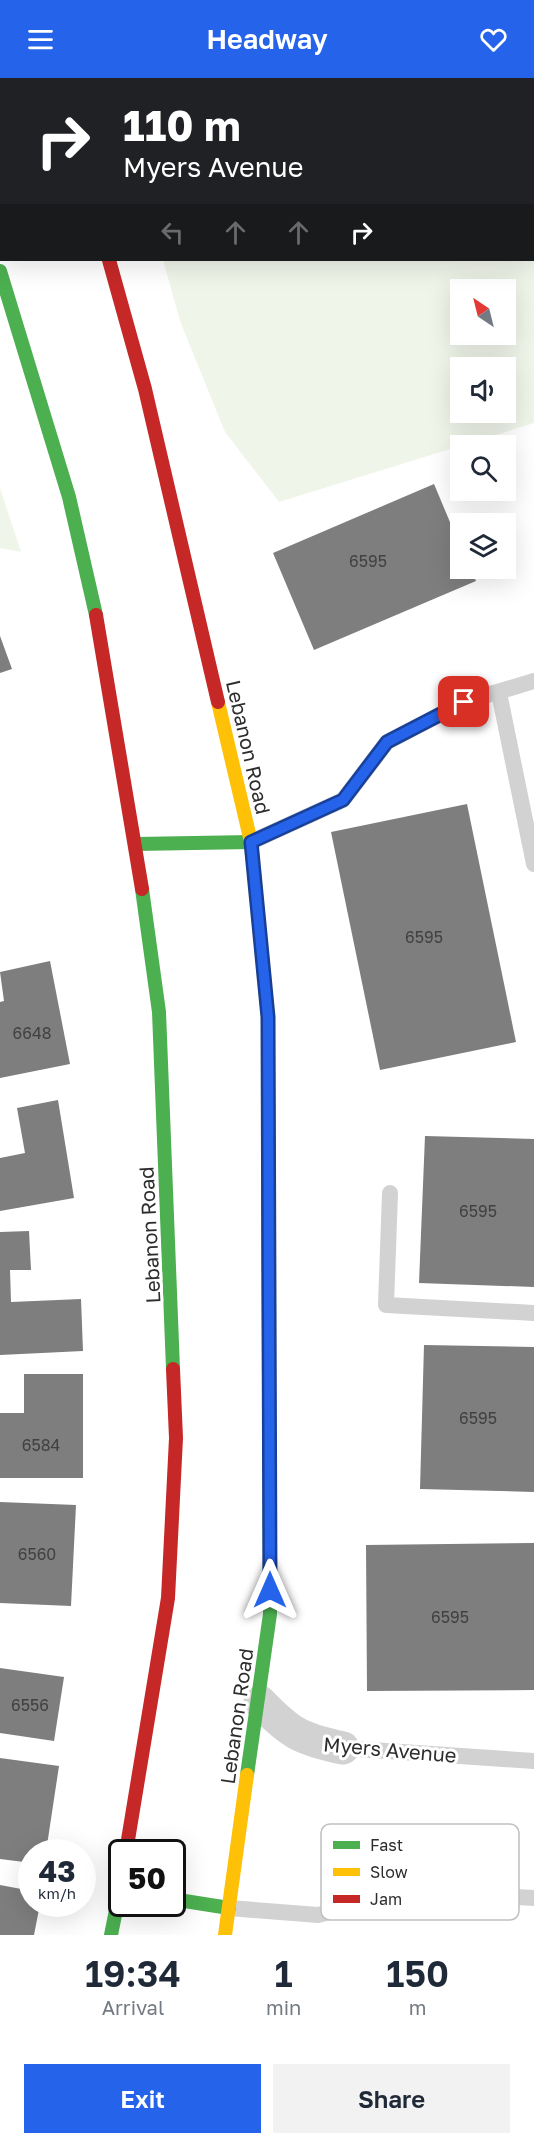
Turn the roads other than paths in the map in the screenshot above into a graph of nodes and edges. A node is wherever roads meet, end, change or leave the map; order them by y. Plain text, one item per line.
1 (109, 261) edge
2 (0, 271) edge
3 (534, 681) edge
4 (499, 693) junction
5 (251, 842) junction
6 (136, 844) junction
7 (534, 864) edge
8 (390, 1193) dead end
9 (534, 1313) edge
10 (260, 1702) junction
11 (343, 1748) joint
12 (534, 1761) edge
13 (128, 1839) edge
14 (519, 1897) edge
15 (534, 1898) edge
16 (186, 1901) edge
17 (228, 1908) junction
18 (321, 1914) edge
19 (115, 1917) edge
20 (111, 1935) edge
21 (225, 1935) edge

1 - 5 main road, Lebanon Road
2 - 6 main road, Lebanon Road
3 - 4 lane
4 - 5 lane
4 - 7 lane
5 - 6 main road
5 - 10 main road, Lebanon Road
6 - 13 main road, Lebanon Road
8 - 9 lane
10 - 11 street, Myers Avenue
10 - 17 main road, Lebanon Road
11 - 12 lane, Myers Avenue
14 - 15 lane
16 - 17 main road
17 - 18 lane
17 - 21 main road, Lebanon Road
19 - 20 main road

